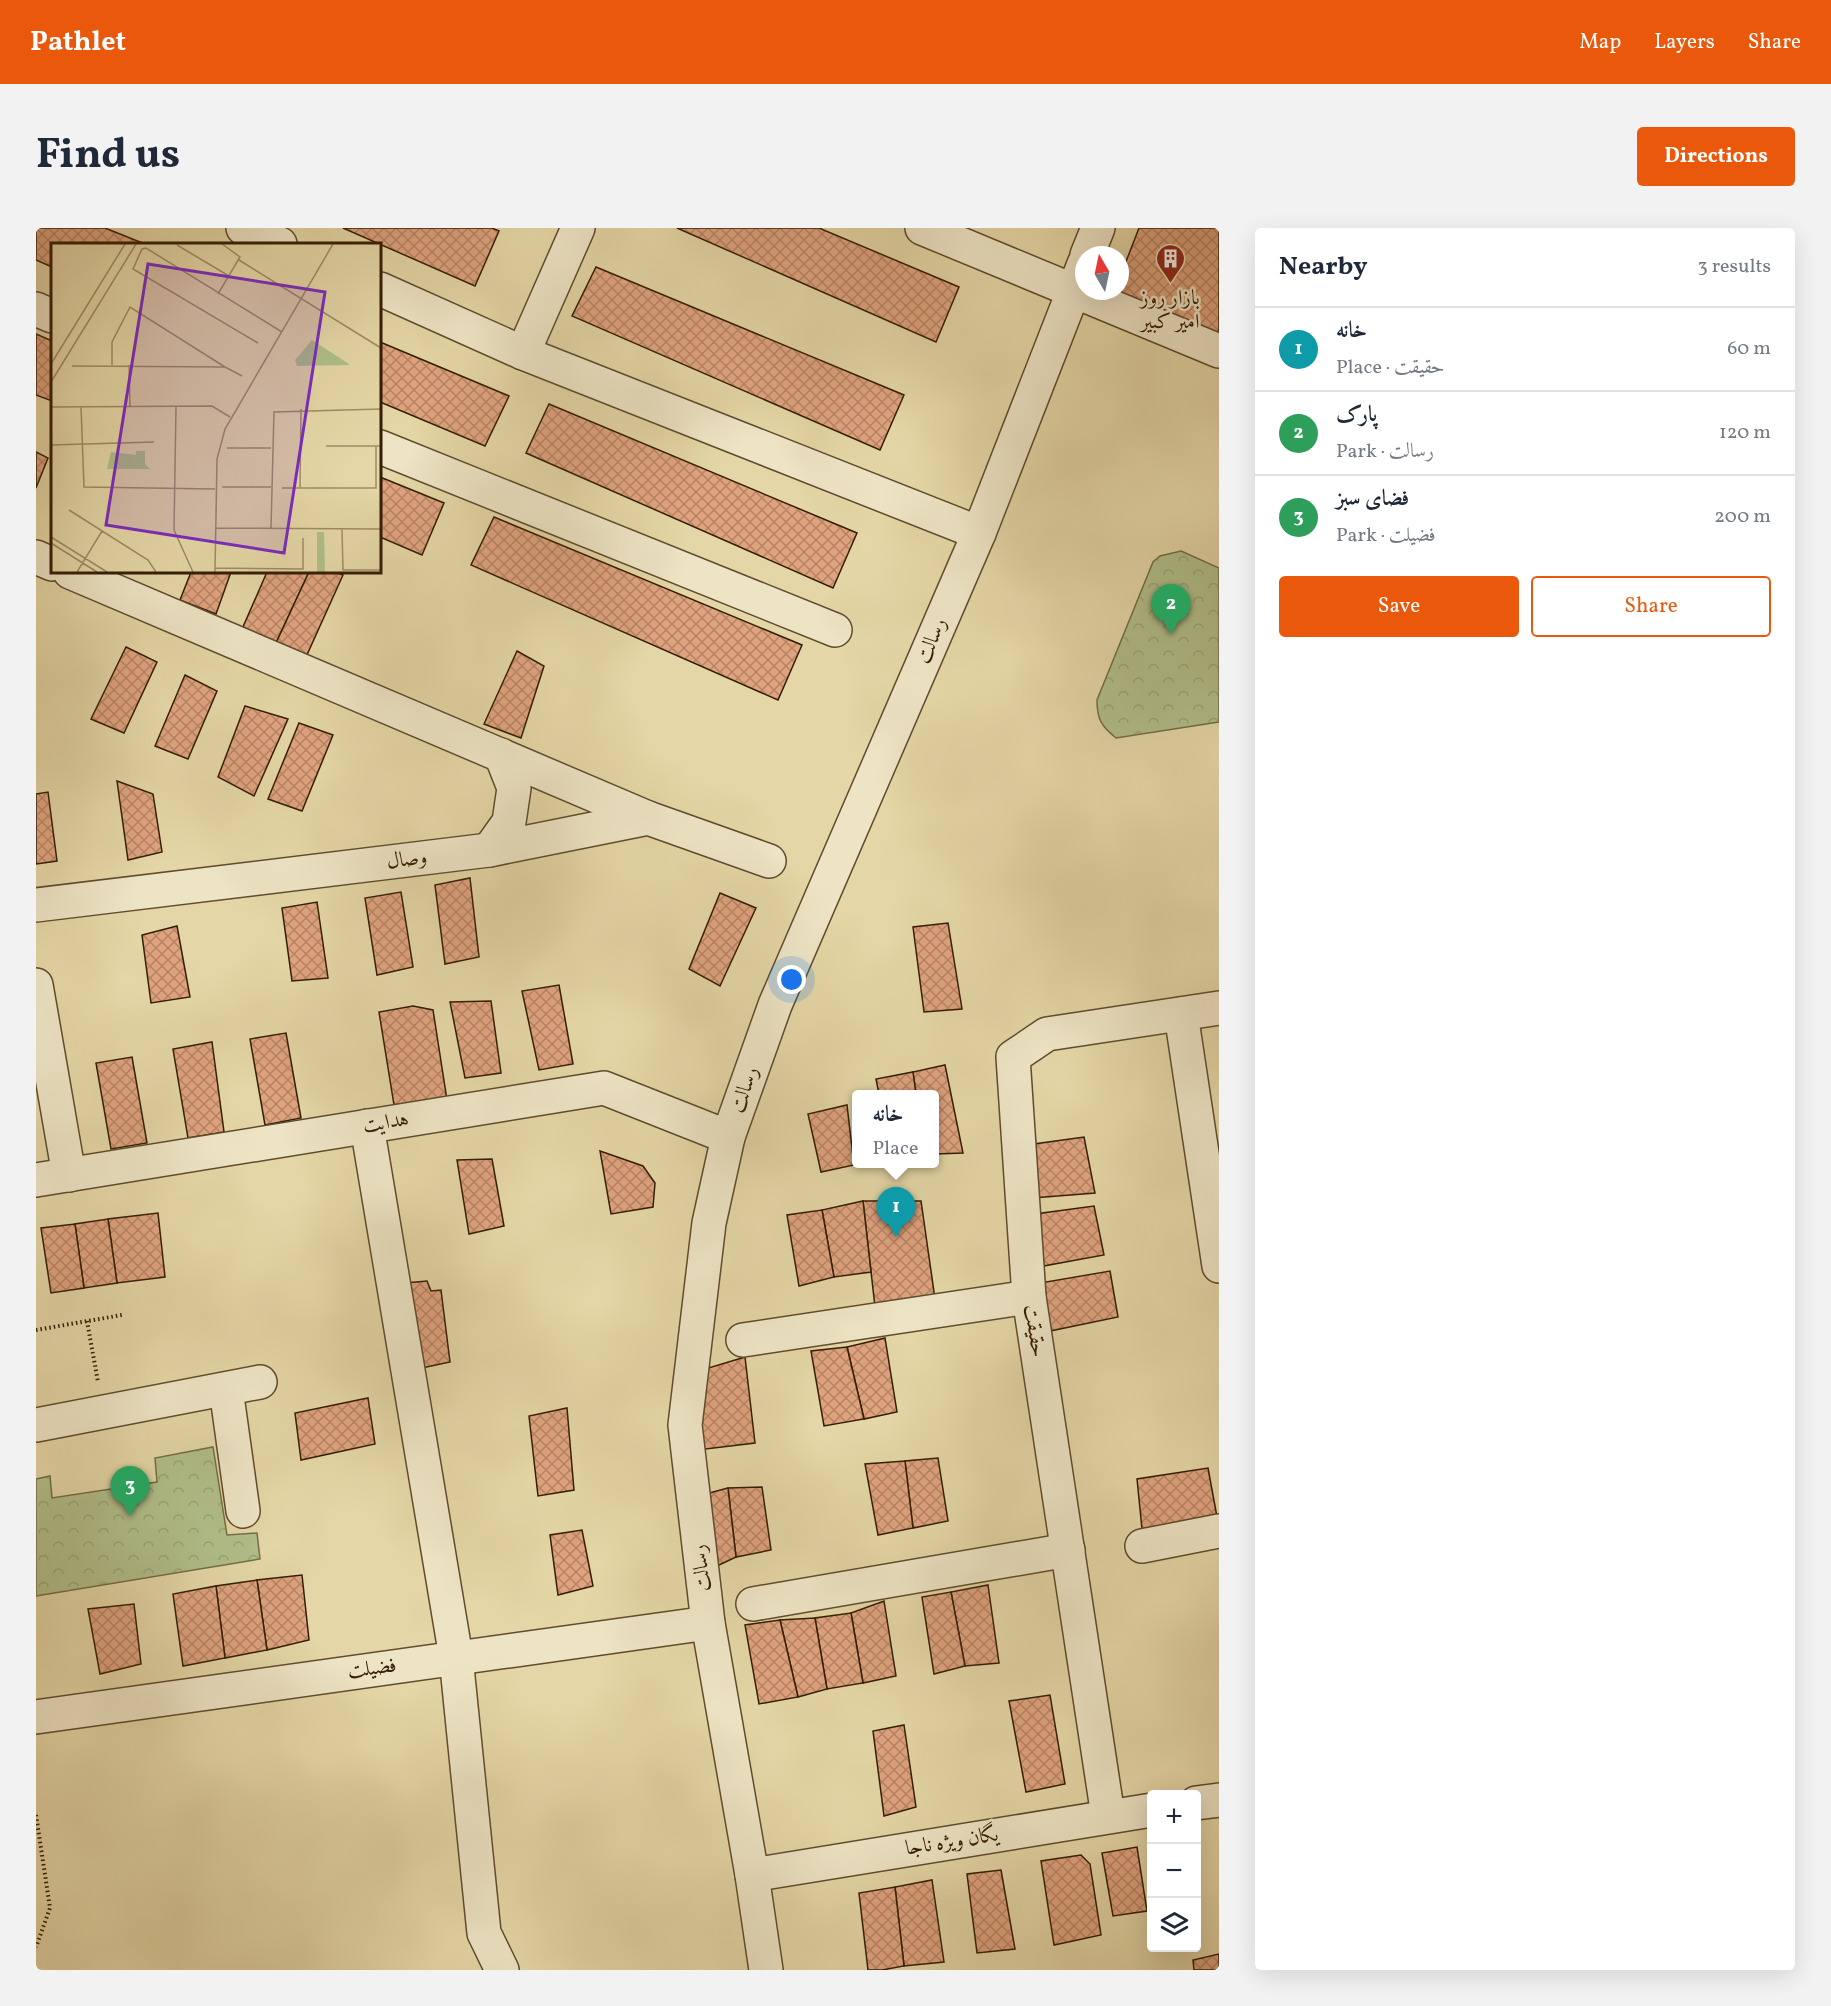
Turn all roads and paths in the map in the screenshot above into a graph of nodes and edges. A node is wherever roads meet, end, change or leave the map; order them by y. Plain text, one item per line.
1 (243, 228) edge
2 (578, 228) edge
3 (922, 228) edge
4 (1098, 228) edge
5 (278, 243) edge
6 (1091, 246) edge
7 (1075, 276) edge
8 (1075, 287) edge
9 (381, 289) edge
10 (1123, 300) edge
11 (36, 309) edge
12 (51, 316) edge
13 (1219, 351) edge
14 (524, 353) junction
15 (381, 447) edge
16 (979, 533) junction
17 (36, 557) edge
18 (51, 564) edge
19 (72, 573) edge
20 (835, 630) dead end
21 (501, 755) junction
22 (648, 818) junction
23 (489, 850) junction
24 (769, 861) dead end
25 (36, 905) edge
26 (36, 985) edge
27 (1219, 1008) edge
28 (1180, 1014) junction
29 (367, 1126) junction
30 (728, 1137) junction
31 (69, 1175) junction
32 (36, 1180) edge
33 (1219, 1266) edge
34 (1029, 1297) junction
35 (122, 1315) dead end
36 (87, 1321) junction
37 (36, 1330) edge
38 (743, 1340) dead end
39 (260, 1382) dead end
40 (226, 1389) junction
41 (103, 1412) junction
42 (36, 1425) edge
43 (243, 1510) dead end
44 (1219, 1531) edge
45 (1142, 1546) dead end
46 (1068, 1550) junction
47 (753, 1604) dead end
48 (708, 1623) junction
49 (456, 1658) junction
50 (36, 1717) edge
51 (1219, 1800) edge
52 (1201, 1802) edge
53 (1147, 1811) edge
54 (36, 1815) edge
55 (1108, 1816) junction
56 (752, 1875) junction
57 (36, 1947) edge
58 (502, 1970) edge
59 (766, 1970) edge

1 - 5 street
2 - 14 street
3 - 7 street
4 - 6 street
8 - 16 street, رسالت
9 - 14 street
10 - 13 street
11 - 12 street
14 - 16 street
15 - 20 street
16 - 30 street, رسالت
17 - 18 street
19 - 21 street
21 - 22 street
21 - 23 street
22 - 23 street, وصال
22 - 24 street
23 - 25 street, وصال
26 - 31 street
27 - 28 street, حقیقت
28 - 33 street
28 - 34 street, حقیقت
29 - 30 street, هدایت
29 - 31 street, هدایت
29 - 49 street
30 - 48 street, رسالت
31 - 32 street, هدایت
34 - 38 street
34 - 46 street, حقیقت
35 - 36 path
36 - 37 path
36 - 41 path
39 - 40 street
40 - 41 street
40 - 43 street
41 - 42 street
44 - 45 street
46 - 47 street
46 - 55 street, حقیقت
48 - 49 street, فضیلت
48 - 56 street, رسالت
49 - 50 street, فضیلت
49 - 58 street
51 - 52 street
53 - 55 street, یگان ویژه ناجا
54 - 57 path
55 - 56 street, یگان ویژه ناجا
56 - 59 street, رسالت

